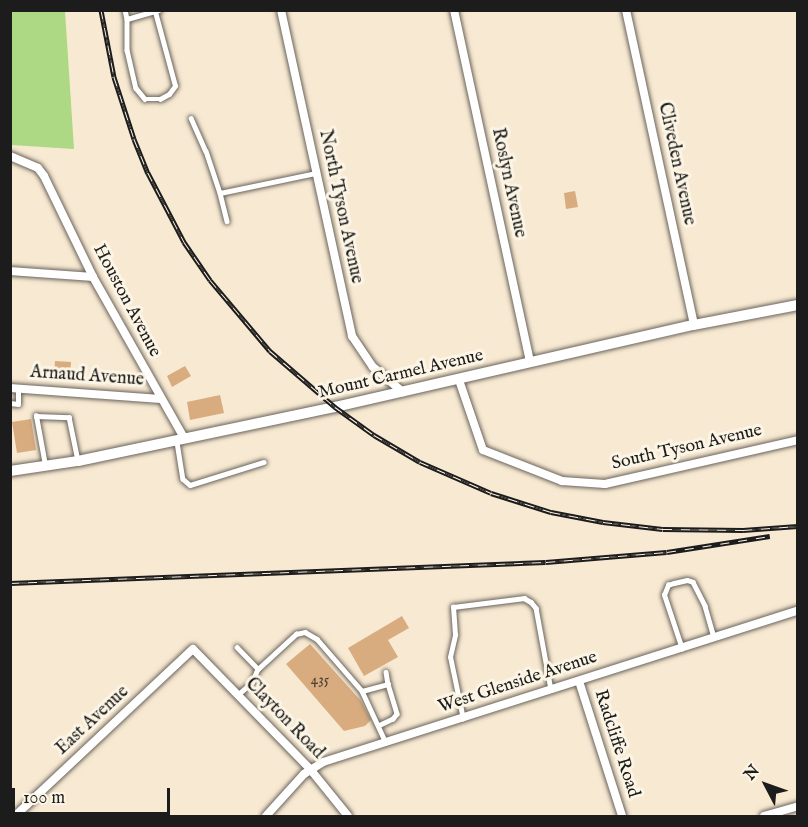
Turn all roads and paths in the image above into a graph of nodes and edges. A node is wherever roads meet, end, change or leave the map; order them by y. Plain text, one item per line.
1 (125, 10) edge
2 (281, 10) edge
3 (454, 10) edge
4 (626, 10) edge
5 (157, 11) edge
6 (127, 19) junction
7 (191, 118) dead end
8 (10, 156) edge
9 (316, 173) junction
10 (220, 193) junction
11 (227, 221) dead end
12 (10, 271) edge
13 (93, 277) junction
14 (798, 305) edge
15 (694, 325) junction
16 (530, 362) junction
17 (459, 380) junction
18 (14, 388) edge
19 (403, 392) junction
20 (161, 399) junction
21 (10, 403) edge
22 (181, 439) junction
23 (798, 440) edge
24 (78, 461) junction
25 (264, 462) dead end
26 (45, 465) junction
27 (10, 471) edge
28 (798, 610) edge
29 (714, 638) junction
30 (237, 647) dead end
31 (682, 648) junction
32 (193, 649) joint
33 (258, 669) junction
34 (386, 672) dead end
35 (579, 681) junction
36 (388, 684) junction
37 (551, 690) junction
38 (362, 691) junction
39 (238, 695) junction
40 (462, 719) junction
41 (380, 725) junction
42 (386, 743) junction
43 (310, 769) junction
44 (798, 806) edge
45 (15, 816) edge
46 (266, 816) edge
47 (348, 816) edge
48 (622, 816) edge
49 (764, 816) edge

1 - 6 lane
2 - 9 street, North Tyson Avenue
3 - 16 street, Roslyn Avenue
4 - 15 street, Cliveden Avenue
5 - 6 lane
5 - 6 lane
7 - 10 lane
8 - 13 street, Houston Avenue
9 - 10 lane
9 - 19 street, North Tyson Avenue
10 - 11 lane
12 - 13 street
13 - 20 street, Houston Avenue
14 - 15 street, Mount Carmel Avenue
15 - 16 street, Mount Carmel Avenue
16 - 17 street, Mount Carmel Avenue
17 - 19 street, Mount Carmel Avenue
17 - 23 street, South Tyson Avenue
18 - 20 street, Arnaud Avenue
18 - 21 lane
19 - 22 street, Mount Carmel Avenue
20 - 22 street, Houston Avenue
22 - 24 street, Mount Carmel Avenue
22 - 25 lane
24 - 26 street, Mount Carmel Avenue
24 - 26 lane
26 - 27 street, Mount Carmel Avenue
28 - 29 street, West Glenside Avenue
29 - 31 street, West Glenside Avenue
29 - 31 lane
30 - 33 lane
31 - 35 street, West Glenside Avenue
32 - 39 street, Clayton Road
32 - 45 street, East Avenue
33 - 38 lane
33 - 39 lane
34 - 36 lane
35 - 37 street, West Glenside Avenue
35 - 48 street, Radcliffe Road
36 - 38 lane
36 - 41 lane
37 - 40 street, West Glenside Avenue
37 - 40 lane
38 - 41 lane
39 - 43 street, Clayton Road
40 - 42 street, West Glenside Avenue
41 - 42 lane
42 - 43 street, West Glenside Avenue
43 - 46 street, West Glenside Avenue
43 - 47 street, Clayton Road
44 - 49 street

